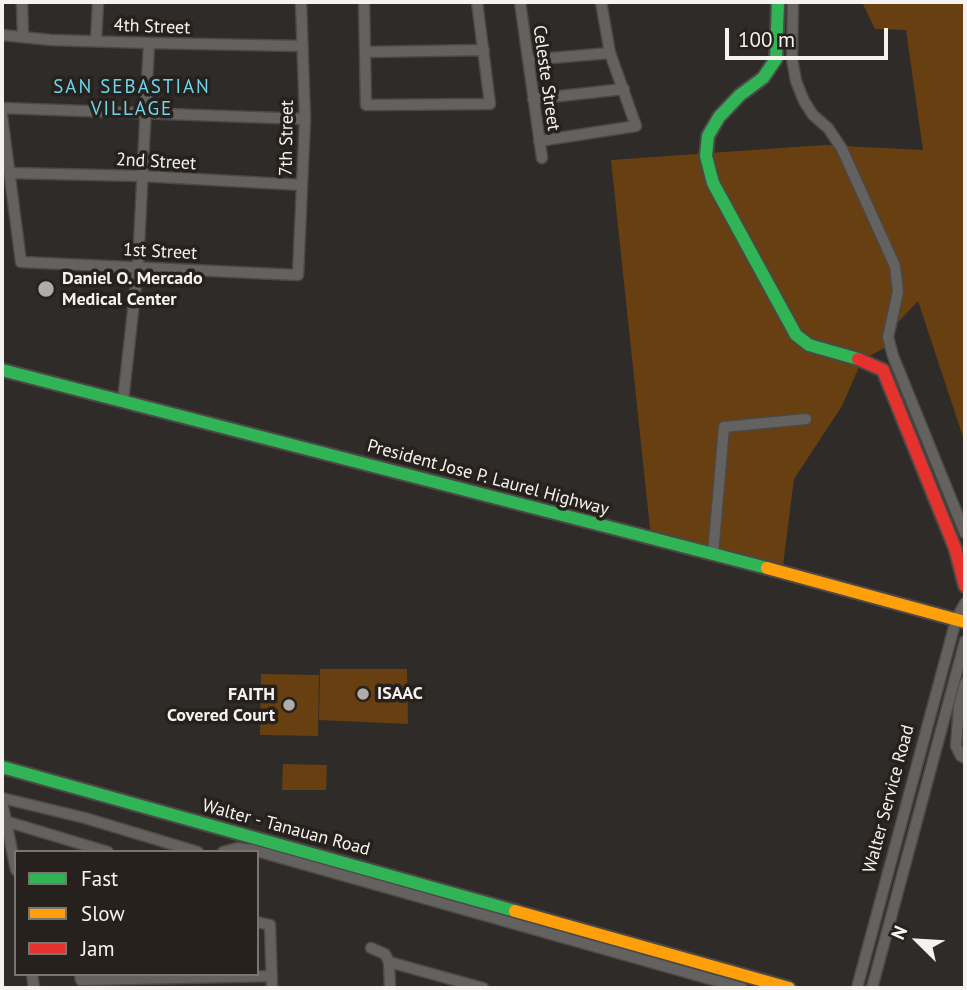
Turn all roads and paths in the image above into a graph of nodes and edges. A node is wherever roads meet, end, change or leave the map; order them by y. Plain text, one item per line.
1 (22, 2) edge
2 (98, 2) edge
3 (301, 2) edge
4 (364, 2) edge
5 (477, 2) edge
6 (520, 2) edge
7 (601, 2) edge
8 (778, 2) edge
9 (793, 2) edge
10 (2, 35) edge
11 (23, 37) junction
12 (96, 41) junction
13 (149, 43) junction
14 (302, 46) junction
15 (484, 50) junction
16 (365, 52) junction
17 (610, 53) junction
18 (776, 59) junction
19 (792, 59) junction
20 (528, 60) junction
21 (624, 89) junction
22 (533, 99) junction
23 (2, 108) edge
24 (146, 113) junction
25 (2, 116) edge
26 (305, 119) junction
27 (539, 141) junction
28 (541, 158) dead end
29 (9, 173) junction
30 (142, 177) junction
31 (302, 185) junction
32 (138, 266) junction
33 (298, 275) joint
34 (896, 364) junction
35 (2, 370) edge
36 (883, 370) junction
37 (123, 401) junction
38 (806, 419) dead end
39 (965, 533) edge
40 (713, 554) junction
41 (965, 586) edge
42 (965, 603) edge
43 (961, 621) edge
44 (965, 641) edge
45 (965, 683) edge
46 (965, 758) edge
47 (2, 766) edge
48 (2, 800) edge
49 (5, 821) junction
50 (16, 850) edge
51 (101, 850) edge
52 (191, 850) edge
53 (230, 850) edge
54 (253, 850) edge
55 (259, 852) edge
56 (259, 922) edge
57 (371, 948) dead end
58 (389, 961) junction
59 (80, 976) edge
60 (272, 976) junction
61 (439, 976) junction
62 (119, 977) edge
63 (161, 977) edge
64 (272, 988) edge
65 (390, 988) edge
66 (440, 988) edge
67 (483, 988) edge
68 (743, 988) edge
69 (789, 988) edge
70 (857, 988) edge
71 (872, 988) edge

1 - 11 street
2 - 12 street
3 - 14 street, 7th Street
4 - 16 street
5 - 15 street
6 - 20 street, Celeste Street
7 - 17 street
8 - 18 main road
9 - 19 street
10 - 11 street, 4th Street
11 - 12 street, 4th Street
12 - 13 street, 4th Street
13 - 14 street, 4th Street
13 - 24 street
14 - 26 street, 7th Street
15 - 16 street
15 - 16 street
17 - 20 street
17 - 21 street
18 - 19 street
18 - 36 main road
19 - 34 street
20 - 22 street, Celeste Street
21 - 22 street
21 - 27 street
22 - 27 street, Celeste Street
23 - 24 street
24 - 26 street
24 - 30 street
25 - 29 street
26 - 31 street, 7th Street
27 - 28 street, Celeste Street
29 - 30 street, 2nd Street
29 - 32 street, 1st Street
30 - 31 street, 2nd Street
30 - 32 street
31 - 33 street, 7th Street
32 - 33 street, 1st Street
32 - 37 street
34 - 36 street
34 - 39 street
35 - 37 main road, President Jose P. Laurel Highway
36 - 41 main road
37 - 40 main road, President Jose P. Laurel Highway
38 - 40 street
40 - 43 main road, President Jose P. Laurel Highway
42 - 43 street, Walter Service Road
43 - 70 street, Walter Service Road
44 - 71 street, Walter Service Road
45 - 46 street
47 - 69 main road, Walter - Tanauan Road
48 - 49 street
48 - 52 street
49 - 50 street
49 - 51 street
53 - 54 street
55 - 68 street
56 - 60 street
57 - 58 street
58 - 61 street
58 - 65 street
59 - 62 street
60 - 63 street
60 - 64 street
61 - 66 street
61 - 67 street
62 - 63 street

